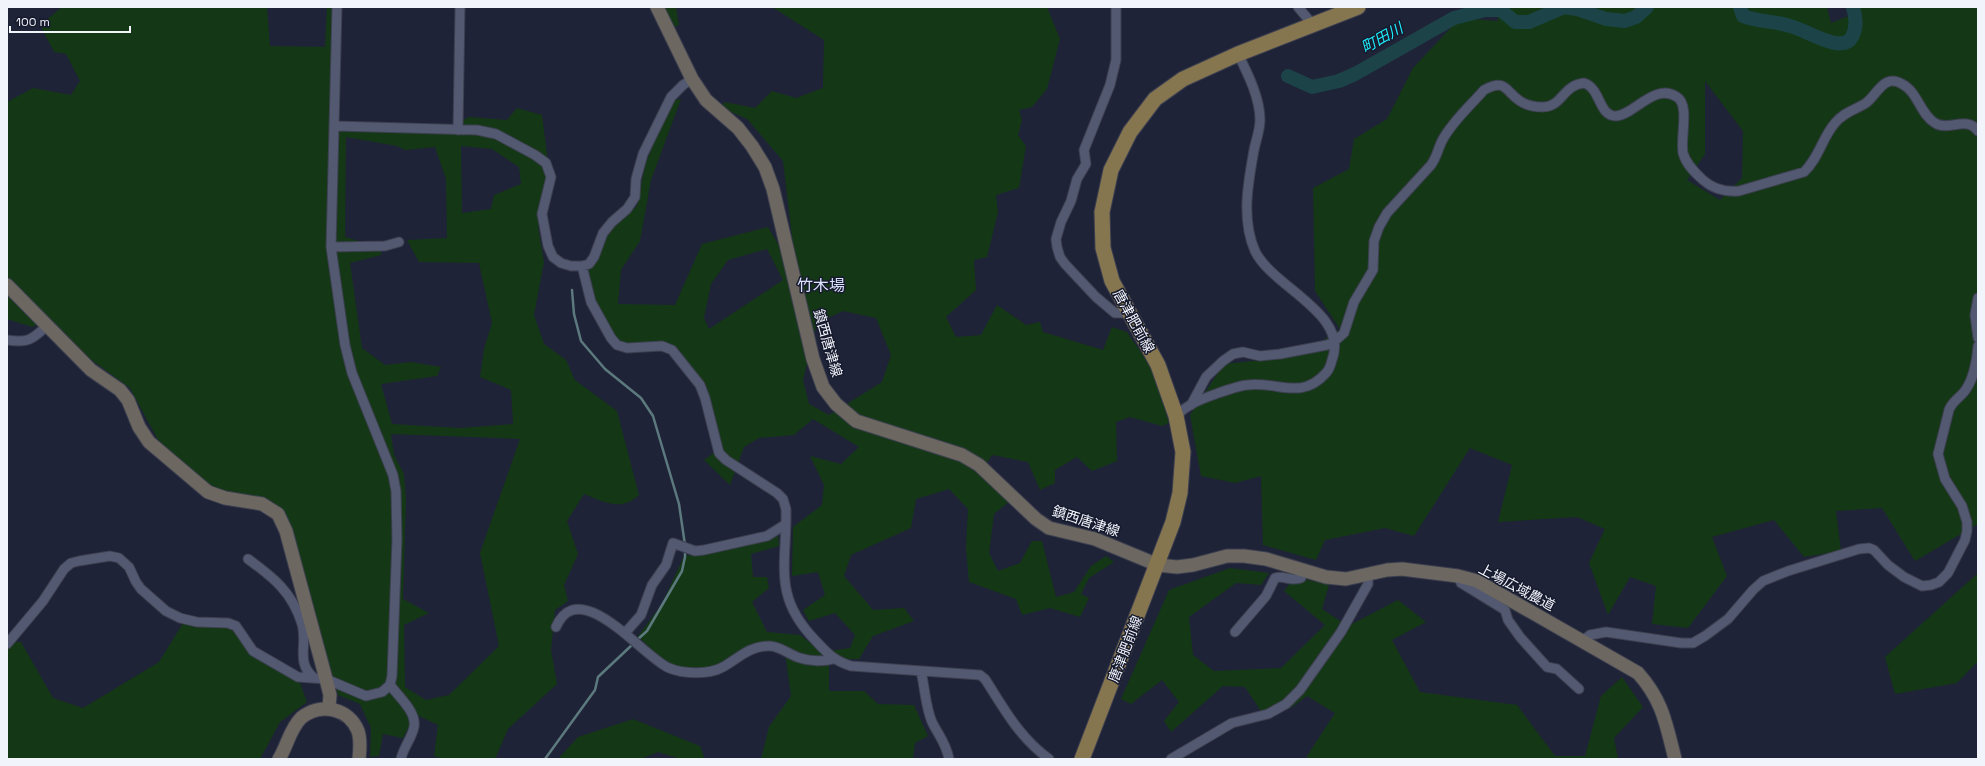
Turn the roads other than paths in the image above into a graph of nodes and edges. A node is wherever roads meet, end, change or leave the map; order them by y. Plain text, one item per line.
1 (337, 7) edge
2 (460, 7) edge
3 (657, 7) edge
4 (1116, 7) edge
5 (1292, 7) edge
6 (1358, 7) edge
7 (1305, 15) edge
8 (1238, 54) junction
9 (692, 79) junction
10 (335, 126) junction
11 (458, 130) junction
12 (1978, 131) edge
13 (399, 242) dead end
14 (331, 247) junction
15 (582, 266) junction
16 (7, 285) edge
17 (1978, 298) edge
18 (1130, 313) junction
19 (47, 326) junction
20 (1978, 338) edge
21 (7, 340) edge
22 (1336, 341) junction
23 (1978, 346) edge
24 (1191, 405) junction
25 (1176, 416) junction
26 (786, 524) junction
27 (248, 559) dead end
28 (1158, 565) junction
29 (1304, 570) junction
30 (1368, 575) junction
31 (1458, 576) junction
32 (556, 628) dead end
33 (1235, 632) dead end
34 (628, 635) junction
35 (1582, 641) junction
36 (7, 644) edge
37 (833, 659) junction
38 (920, 671) junction
39 (320, 679) junction
40 (390, 685) junction
41 (1579, 689) dead end
42 (329, 708) junction
43 (279, 759) edge
44 (359, 759) edge
45 (401, 759) edge
46 (949, 759) edge
47 (1049, 759) edge
48 (1082, 759) edge
49 (1171, 759) edge
50 (1675, 759) edge

1 - 10 street
2 - 11 street
3 - 9 street, 鎮西唐津線
4 - 18 street
5 - 7 street
6 - 7 main road, 唐津肥前線
7 - 8 main road, 唐津肥前線
8 - 18 main road, 唐津肥前線
8 - 22 street
9 - 15 street
9 - 28 street, 鎮西唐津線
10 - 11 street
10 - 14 street
11 - 15 street
12 - 22 street
13 - 14 street
14 - 40 street
15 - 26 street
16 - 19 street
17 - 20 street
18 - 25 main road, 唐津肥前線
19 - 21 street
19 - 39 street
22 - 24 street
22 - 24 street
23 - 35 street
24 - 25 street
25 - 28 main road, 唐津肥前線
26 - 34 street
26 - 37 street
27 - 39 street
28 - 29 street, 上場広域農道
28 - 48 main road, 唐津肥前線
29 - 30 street, 上場広域農道
29 - 33 street
30 - 31 street, 上場広域農道
30 - 49 street
31 - 35 street, 上場広域農道
31 - 41 street
32 - 34 street
34 - 37 street
35 - 50 street, 上場広域農道
36 - 39 street
37 - 38 street
38 - 46 street
38 - 47 street
39 - 40 street
39 - 42 street
40 - 45 street
42 - 43 street
42 - 44 street

